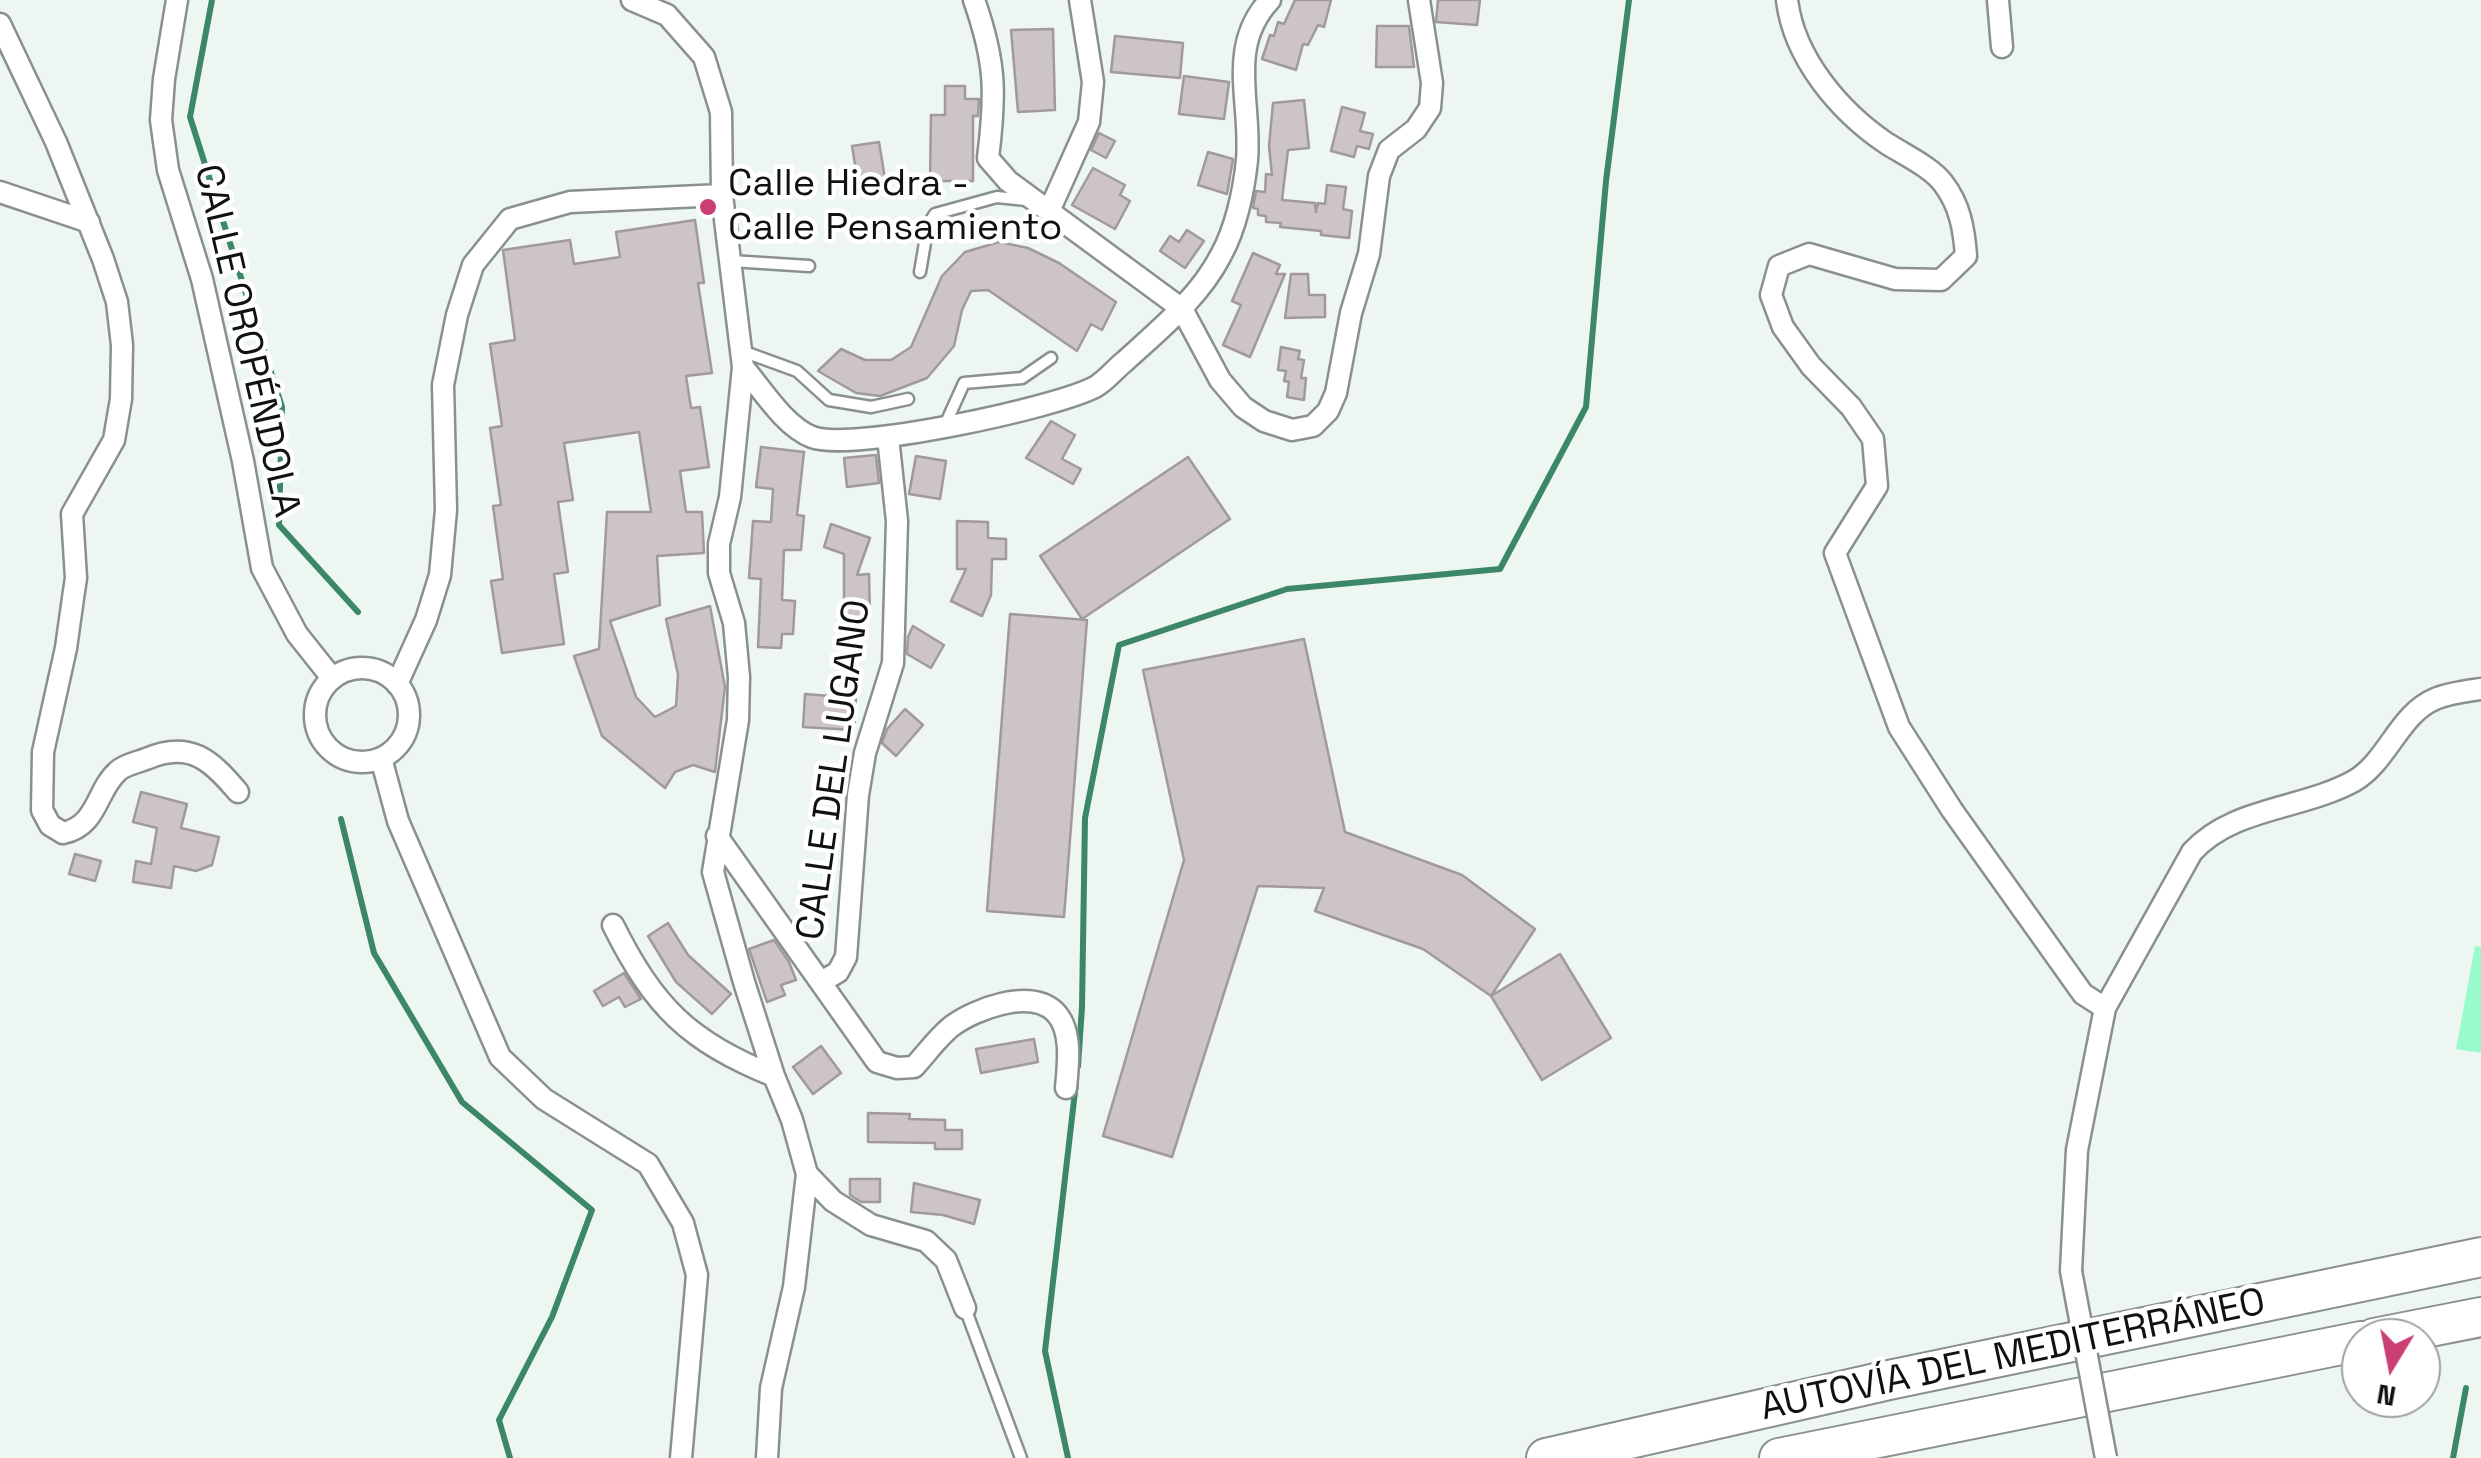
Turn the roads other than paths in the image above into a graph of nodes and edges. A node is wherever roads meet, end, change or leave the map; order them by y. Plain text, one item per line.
1 (177, 0) edge
2 (632, 0) edge
3 (974, 0) edge
4 (1080, 0) edge
5 (1270, 0) edge
6 (1419, 0) edge
7 (1787, 0) edge
8 (1998, 0) edge
9 (0, 24) edge
10 (2002, 47) dead end
11 (0, 192) edge
12 (722, 195) junction
13 (1044, 205) junction
14 (89, 222) junction
15 (731, 262) junction
16 (810, 266) dead end
17 (920, 272) dead end
18 (1182, 309) junction
19 (1051, 358) dead end
20 (742, 359) junction
21 (908, 399) dead end
22 (944, 426) junction
23 (888, 437) junction
24 (332, 678) junction
25 (397, 684) junction
26 (2481, 689) edge
27 (382, 758) junction
28 (238, 792) dead end
29 (717, 836) junction
30 (613, 925) dead end
31 (821, 982) junction
32 (2105, 1008) junction
33 (774, 1076) junction
34 (1066, 1088) dead end
35 (808, 1174) junction
36 (2481, 1257) edge
37 (965, 1308) joint
38 (2481, 1317) edge
39 (2441, 1325) edge
40 (2341, 1344) edge
41 (681, 1458) edge
42 (767, 1458) edge
43 (1021, 1458) edge
44 (1546, 1458) edge
45 (1779, 1458) edge
46 (2106, 1458) edge

1 - 24 street, CALLE OROPÉNDOLA
2 - 12 street
3 - 13 street
4 - 13 street
5 - 18 street
6 - 18 street
7 - 32 street
8 - 10 street
9 - 14 street
11 - 14 street
12 - 15 street
12 - 25 street
13 - 17 lane
13 - 18 street
14 - 28 street
15 - 16 lane
15 - 20 street
18 - 22 street
19 - 22 lane
20 - 21 lane
20 - 23 street
20 - 29 street
22 - 23 street
23 - 31 street, CALLE DEL LUGANO
24 - 25 street
24 - 27 street
25 - 27 street
26 - 32 street
27 - 41 street
29 - 31 street
29 - 33 street
30 - 33 street
31 - 34 street
32 - 46 street, bridge
33 - 35 street
35 - 37 street
35 - 42 street
36 - 44 highway, AUTOVÍA DEL MEDITERRÁNEO
37 - 43 lane
38 - 39 highway
40 - 45 highway, AUTOVÍA DEL MEDITERRÁNEO

